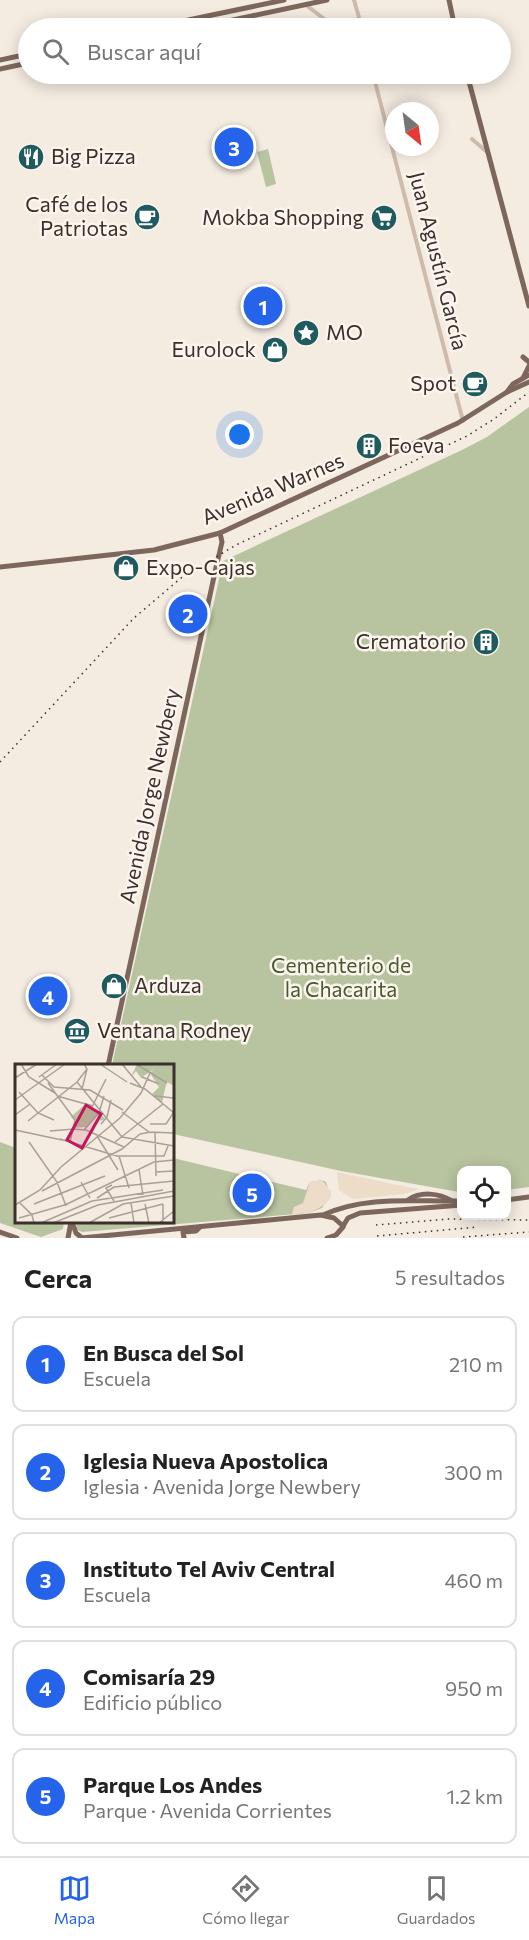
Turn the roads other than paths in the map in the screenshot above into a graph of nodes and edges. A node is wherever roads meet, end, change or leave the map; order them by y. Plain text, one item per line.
1 (284, 0) edge
2 (299, 0) edge
3 (327, 0) edge
4 (354, 0) edge
5 (449, 0) edge
6 (306, 5) junction
7 (198, 18) edge
8 (243, 18) edge
9 (323, 18) edge
10 (359, 18) edge
11 (454, 18) edge
12 (18, 56) edge
13 (0, 60) edge
14 (18, 65) edge
15 (0, 69) edge
16 (376, 84) edge
17 (469, 84) edge
18 (472, 139) dead end
19 (486, 152) junction
20 (529, 306) edge
21 (523, 357) dead end
22 (529, 364) edge
23 (529, 375) edge
24 (522, 378) junction
25 (528, 383) edge
26 (507, 392) junction
27 (463, 421) junction
28 (220, 533) junction
29 (0, 567) edge
30 (108, 1064) edge
31 (529, 1197) edge
32 (433, 1198) junction
33 (511, 1199) edge
34 (457, 1202) edge
35 (457, 1204) edge
36 (417, 1209) junction
37 (321, 1215) junction
38 (72, 1223) edge
39 (72, 1223) edge
40 (202, 1226) junction
41 (343, 1227) junction
42 (0, 1232) edge
43 (100, 1237) edge
44 (17, 1238) edge
45 (68, 1238) edge
46 (82, 1238) edge
47 (184, 1238) edge
48 (327, 1238) edge
49 (344, 1238) edge

1 - 7 main road
2 - 6 main road
3 - 6 main road
4 - 10 street
5 - 11 main road
6 - 8 main road
6 - 9 street
12 - 13 main road
14 - 15 main road
16 - 27 street, Juan Agustín García
17 - 19 main road
18 - 19 street
19 - 20 main road
21 - 22 main road
22 - 24 main road
23 - 24 main road, Avenida Warnes
24 - 26 main road, Avenida Warnes
25 - 26 main road, Avenida Warnes
26 - 27 main road, Avenida Warnes
27 - 28 main road, Avenida Warnes
28 - 29 main road, Avenida Warnes
28 - 30 main road, Avenida Jorge Newbery
31 - 33 main road
32 - 34 main road
32 - 36 main road
32 - 37 main road
35 - 36 main road
36 - 41 main road
37 - 40 main road
37 - 41 main road
38 - 46 main road
39 - 45 main road
40 - 43 main road
40 - 47 main road
41 - 48 main road
41 - 49 main road
42 - 44 main road
43 - 46 main road

